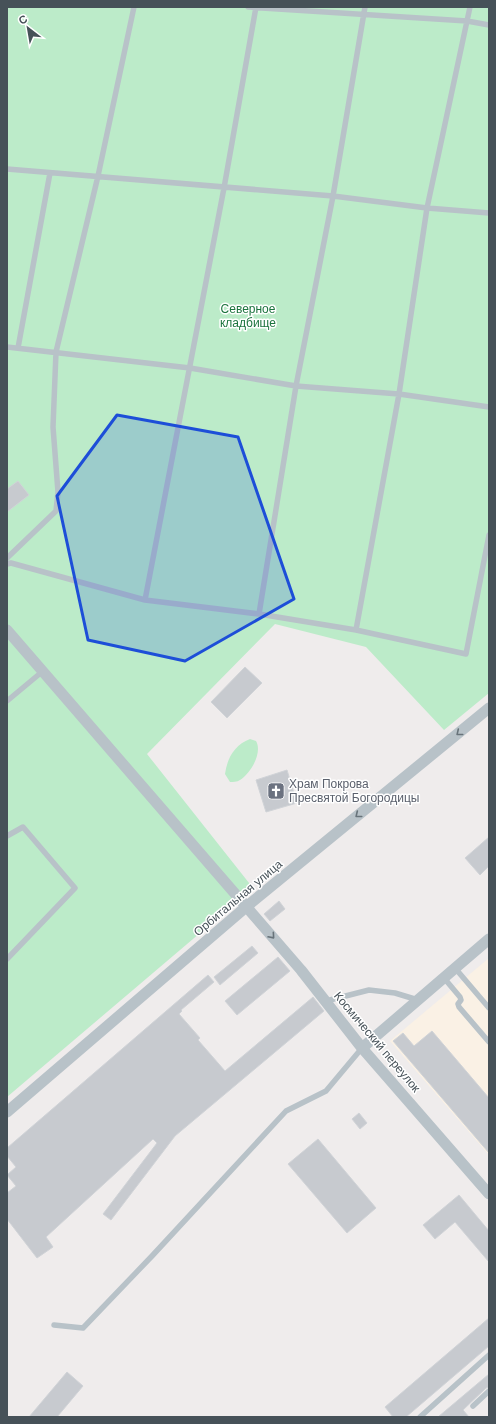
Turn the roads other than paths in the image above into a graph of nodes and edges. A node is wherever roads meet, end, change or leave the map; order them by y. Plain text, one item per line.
1 (134, 7) edge
2 (248, 7) edge
3 (256, 7) edge
4 (365, 7) edge
5 (470, 7) edge
6 (364, 14) junction
7 (467, 21) junction
8 (489, 25) edge
9 (7, 169) edge
10 (50, 173) junction
11 (98, 176) junction
12 (224, 188) junction
13 (332, 196) junction
14 (427, 208) junction
15 (489, 213) edge
16 (7, 347) edge
17 (18, 348) junction
18 (56, 352) junction
19 (190, 368) junction
20 (296, 386) junction
21 (399, 394) junction
22 (489, 407) edge
23 (489, 536) edge
24 (7, 558) edge
25 (7, 564) edge
26 (145, 600) junction
27 (259, 614) junction
28 (7, 630) edge
29 (356, 630) junction
30 (43, 671) junction
31 (7, 701) edge
32 (489, 709) edge
33 (7, 836) edge
34 (246, 907) junction
35 (489, 939) edge
36 (7, 959) edge
37 (455, 968) junction
38 (444, 978) junction
39 (418, 1000) junction
40 (326, 1001) junction
41 (489, 1008) edge
42 (489, 1042) edge
43 (362, 1048) junction
44 (7, 1112) edge
45 (489, 1194) edge
46 (54, 1325) dead end
47 (489, 1355) edge
48 (489, 1391) edge
49 (473, 1406) dead end
50 (420, 1417) edge

1 - 11 lane
2 - 3 lane
3 - 6 lane
3 - 12 lane
4 - 6 lane
5 - 7 lane
6 - 7 lane
6 - 13 lane
7 - 8 lane
7 - 14 lane
9 - 10 lane
10 - 11 lane
10 - 17 lane
11 - 12 lane
11 - 18 lane
12 - 13 lane
12 - 19 lane
13 - 14 lane
13 - 20 lane
14 - 15 lane
14 - 21 lane
16 - 17 lane
17 - 18 lane
18 - 19 lane
18 - 24 lane
19 - 20 lane
19 - 26 lane
20 - 21 lane
20 - 27 lane
21 - 22 lane
21 - 29 lane
23 - 29 lane
25 - 26 lane
26 - 27 lane
27 - 29 lane
28 - 30 street, Космический переулок
30 - 31 lane
30 - 34 street, Космический переулок
32 -> 34 street, Орбитальная улица
33 - 36 lane
34 -> 40 street, Космический переулок
34 - 44 street, Орбитальная улица
35 - 37 street
37 - 38 street
37 - 41 lane
38 - 39 street
38 - 42 lane
39 - 40 lane
39 - 43 street
40 - 43 street, Космический переулок
43 - 45 street, Космический переулок
43 - 46 lane
47 - 50 lane
48 - 49 lane

